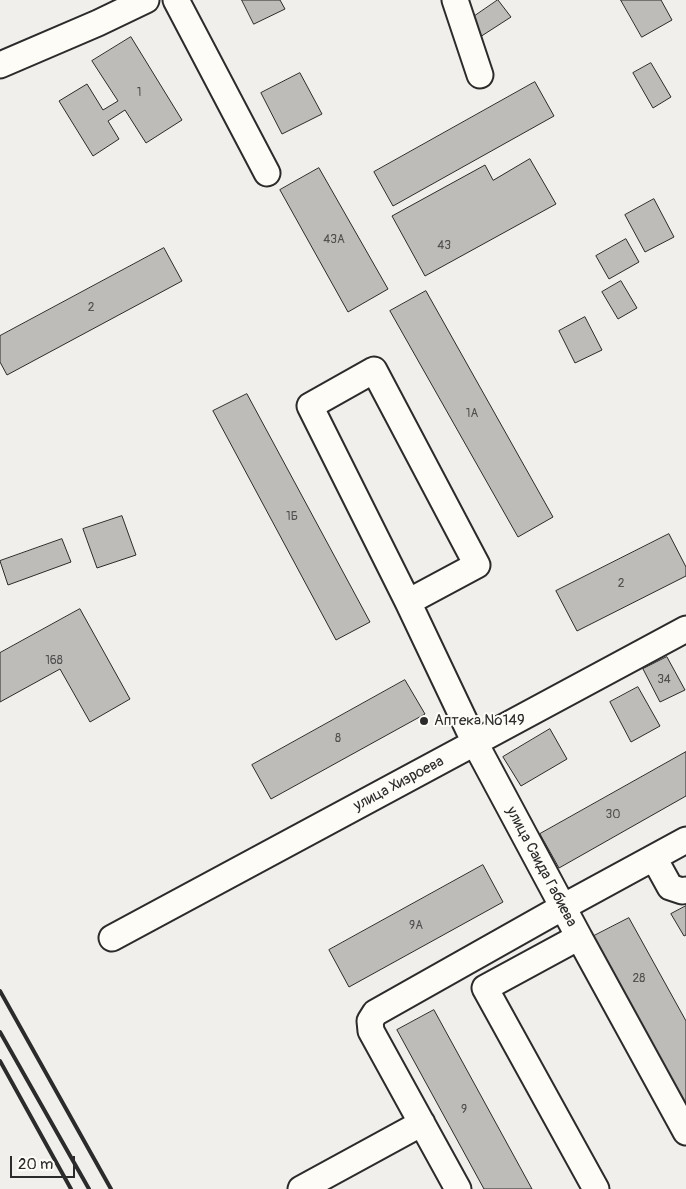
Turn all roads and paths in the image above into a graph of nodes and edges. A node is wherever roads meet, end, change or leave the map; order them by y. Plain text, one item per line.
1 (146, 0) edge
2 (176, 0) edge
3 (455, 0) edge
4 (0, 65) edge
5 (480, 75) dead end
6 (267, 173) dead end
7 (408, 602) junction
8 (686, 629) edge
9 (475, 743) junction
10 (686, 840) edge
11 (654, 858) junction
12 (686, 890) edge
13 (563, 907) junction
14 (579, 937) junction
15 (112, 938) dead end
16 (422, 1123) junction
17 (686, 1132) edge
18 (301, 1189) edge
19 (458, 1189) edge
20 (596, 1189) edge

1 - 4 street
2 - 6 street
3 - 5 street
7 - 7 street, улица Саида Габиева
7 - 9 street, улица Саида Габиева
8 - 9 street, улица Хизроева
9 - 13 street, улица Саида Габиева
9 - 15 street, улица Хизроева
10 - 11 street
11 - 12 street
11 - 13 street
13 - 14 street, улица Саида Габиева
13 - 16 street
14 - 17 street
14 - 20 street, улица Саида Габиева
16 - 18 street
16 - 19 street

